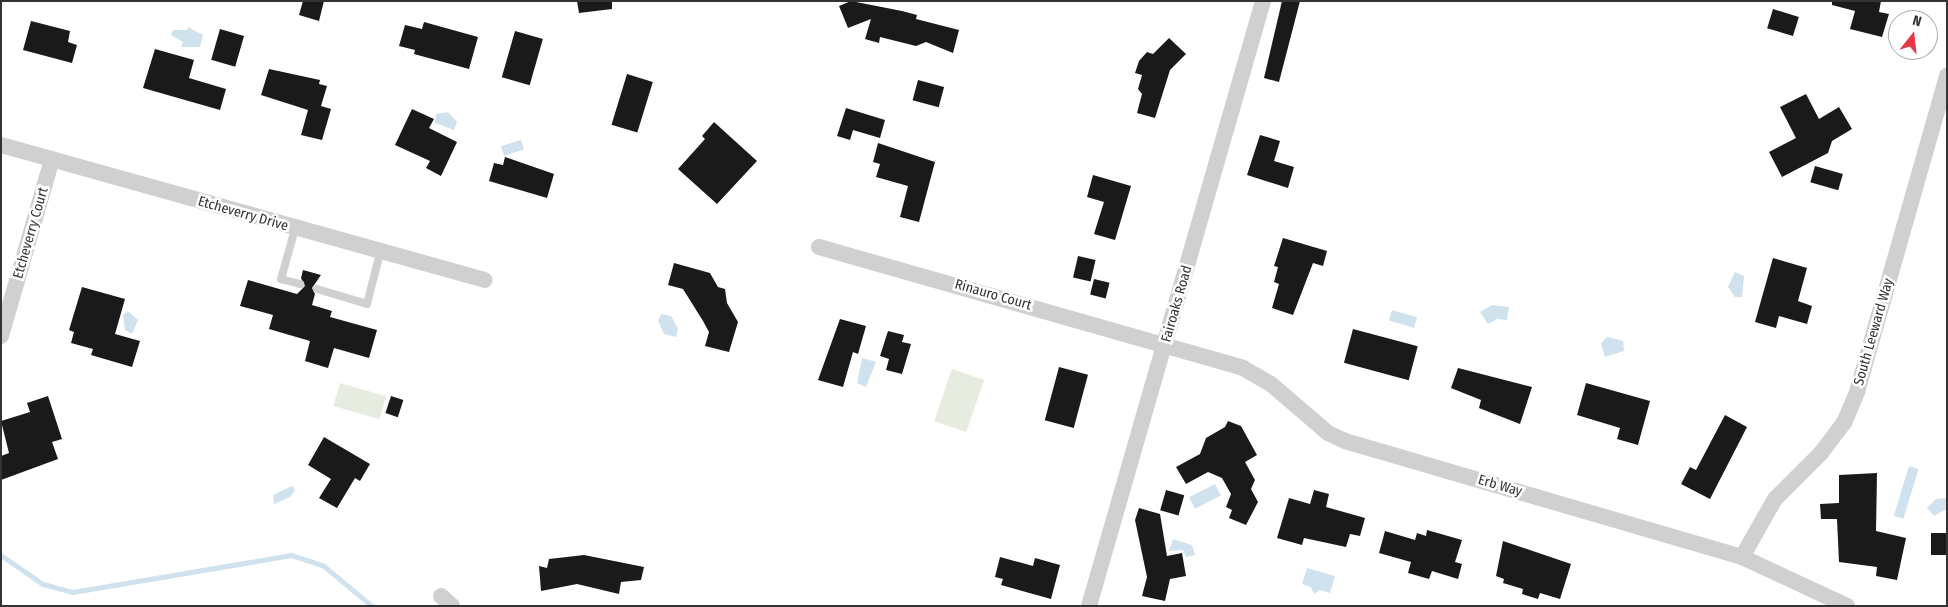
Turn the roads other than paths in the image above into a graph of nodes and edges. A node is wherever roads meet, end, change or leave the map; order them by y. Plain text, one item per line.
1 (1263, 1) edge
2 (1947, 76) edge
3 (1, 145) edge
4 (52, 159) junction
5 (295, 229) junction
6 (819, 247) dead end
7 (380, 254) junction
8 (485, 280) dead end
9 (300, 284) dead end
10 (317, 289) dead end
11 (1, 336) edge
12 (1166, 344) junction
13 (1742, 557) junction
14 (1089, 606) edge
15 (1847, 606) edge

1 - 12 street, Fairoaks Road
2 - 13 street, South Leeward Way
3 - 4 street, Etcheverry Drive
4 - 5 street, Etcheverry Drive
4 - 11 street, Etcheverry Court
5 - 7 street, Etcheverry Drive
5 - 9 lane
6 - 12 street, Rinauro Court
7 - 8 street, Etcheverry Drive
7 - 10 lane
12 - 13 street, Erb Way
12 - 14 street, Fairoaks Road
13 - 15 street, Erb Way

